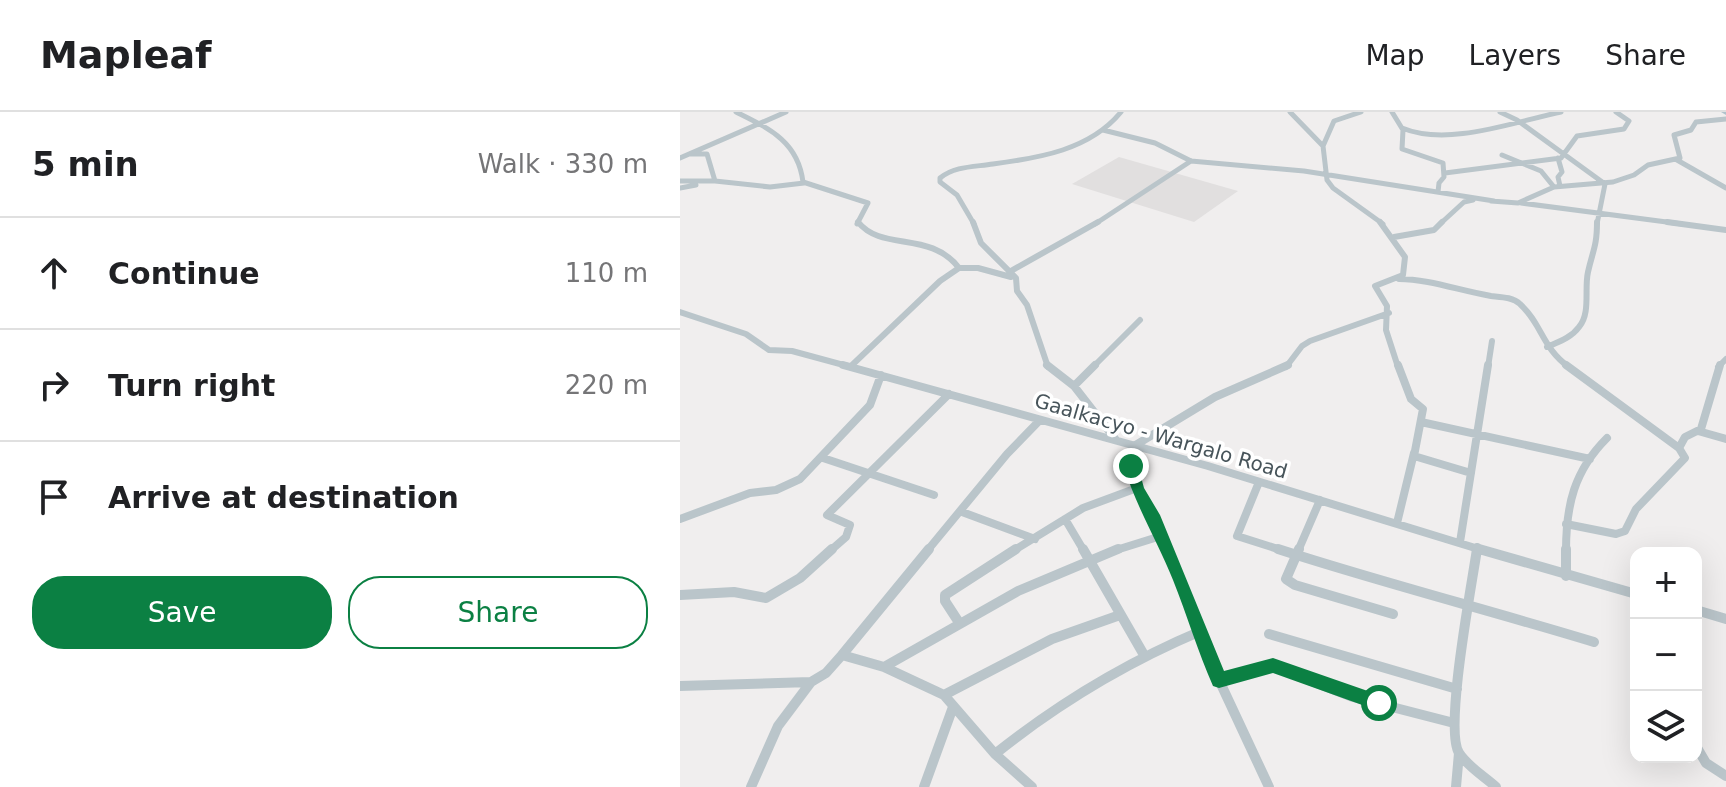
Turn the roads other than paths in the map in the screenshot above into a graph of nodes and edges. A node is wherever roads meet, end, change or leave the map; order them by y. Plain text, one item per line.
1 (736, 112) edge
2 (786, 112) edge
3 (1121, 112) edge
4 (1290, 112) edge
5 (1361, 112) edge
6 (1392, 112) edge
7 (1500, 112) edge
8 (1561, 112) edge
9 (1616, 112) edge
10 (1726, 119) edge
11 (1517, 120) junction
12 (759, 123) junction
13 (1402, 128) junction
14 (1103, 130) junction
15 (1323, 146) junction
16 (689, 154) junction
17 (1502, 155) dead end
18 (1560, 157) junction
19 (680, 158) edge
20 (1677, 160) junction
21 (1191, 161) junction
22 (1524, 163) junction
23 (710, 168) junction
24 (1445, 173) junction
25 (1327, 175) junction
26 (712, 182) junction
27 (1601, 182) junction
28 (804, 183) junction
29 (682, 184) edge
30 (1557, 186) junction
31 (1726, 188) edge
32 (1438, 192) junction
33 (1494, 201) junction
34 (1518, 203) junction
35 (1597, 214) junction
36 (1726, 230) edge
37 (1394, 237) junction
38 (959, 268) junction
39 (1012, 275) junction
40 (1398, 279) junction
41 (680, 312) edge
42 (1389, 313) junction
43 (1140, 320) dead end
44 (1492, 341) dead end
45 (1547, 347) junction
46 (1726, 359) edge
47 (850, 367) junction
48 (881, 375) junction
49 (1074, 386) junction
50 (949, 394) junction
51 (1040, 420) junction
52 (1421, 422) junction
53 (1698, 431) junction
54 (1475, 433) junction
55 (1607, 438) dead end
56 (1726, 439) edge
57 (1117, 441) junction
58 (1134, 446) junction
59 (1679, 448) junction
60 (1414, 452) junction
61 (823, 458) junction
62 (1590, 459) junction
63 (1471, 473) junction
64 (869, 474) junction
65 (1259, 482) junction
66 (1137, 488) junction
67 (934, 495) dead end
68 (1320, 500) junction
69 (962, 512) junction
70 (680, 519) edge
71 (1065, 519) junction
72 (1397, 523) junction
73 (1566, 524) junction
74 (1161, 536) junction
75 (1035, 539) junction
76 (1460, 542) junction
77 (1477, 547) junction
78 (1296, 554) junction
79 (1087, 559) junction
80 (1566, 576) junction
81 (1630, 592) edge
82 (680, 595) edge
83 (1469, 604) junction
84 (1702, 612) edge
85 (1393, 614) dead end
86 (1120, 615) junction
87 (1726, 619) edge
88 (958, 621) junction
89 (1201, 631) junction
90 (1269, 634) dead end
91 (1594, 642) dead end
92 (842, 655) junction
93 (1144, 655) junction
94 (884, 667) junction
95 (1219, 680) junction
96 (811, 682) junction
97 (680, 686) edge
98 (1457, 689) junction
99 (944, 695) junction
100 (953, 707) junction
101 (1454, 723) junction
102 (1459, 753) junction
103 (995, 754) junction
104 (1702, 756) edge
105 (1726, 776) edge
106 (751, 787) edge
107 (924, 787) edge
108 (1032, 787) edge
109 (1269, 787) edge
110 (1456, 787) edge
111 (1496, 787) edge

1 - 12 street
2 - 12 street
3 - 14 street
4 - 15 street
5 - 15 street
6 - 13 street
7 - 11 street
8 - 11 street
9 - 18 street
10 - 20 street
11 - 13 street
11 - 18 street
12 - 16 street
12 - 28 street
13 - 24 street
14 - 21 street
14 - 39 street
15 - 25 street
16 - 19 street
16 - 23 street
17 - 22 street
18 - 22 street
18 - 27 street
18 - 30 street
20 - 27 street
20 - 31 street
21 - 25 street
21 - 39 street
22 - 24 street
22 - 30 street
23 - 26 street
23 - 29 street
24 - 32 street
25 - 32 street
25 - 37 street
26 - 28 street
26 - 29 street
26 - 29 street
27 - 30 street
27 - 35 street
28 - 38 street
30 - 34 street
32 - 33 street
33 - 34 street
33 - 37 street
34 - 35 street
35 - 36 street
35 - 45 street
37 - 40 street
38 - 39 street
38 - 47 street
39 - 49 street
40 - 42 street
40 - 45 street
41 - 47 street, Gaalkacyo - Wargalo Road
42 - 52 street
42 - 58 street
43 - 49 street
44 - 54 street
45 - 59 street
46 - 53 street
47 - 48 street, Gaalkacyo - Wargalo Road
48 - 50 street, Gaalkacyo - Wargalo Road
48 - 61 street
49 - 57 street
50 - 51 street, Gaalkacyo - Wargalo Road
50 - 64 street
51 - 57 street, Gaalkacyo - Wargalo Road
51 - 69 street
52 - 54 street
52 - 60 street
53 - 56 street
53 - 59 street
54 - 62 street
54 - 63 street
55 - 62 street
57 - 58 street, Gaalkacyo - Wargalo Road
58 - 65 street, Gaalkacyo - Wargalo Road
58 - 66 street
59 - 73 street
60 - 63 street
60 - 72 street
61 - 64 street
61 - 70 street
62 - 73 street
63 - 76 street
64 - 67 street
64 - 82 street
65 - 68 street, Gaalkacyo - Wargalo Road
65 - 78 street
66 - 71 street
66 - 74 street
68 - 72 street, Gaalkacyo - Wargalo Road
68 - 78 street
69 - 75 street
69 - 92 street
71 - 75 street
71 - 79 street
72 - 76 street, Gaalkacyo - Wargalo Road
73 - 80 street
74 - 79 street
74 - 89 street
75 - 88 street
76 - 77 street, Gaalkacyo - Wargalo Road
77 - 80 street, Gaalkacyo - Wargalo Road
77 - 83 street
78 - 83 street
78 - 85 street
79 - 86 street
79 - 88 street
80 - 81 street, Gaalkacyo - Wargalo Road
83 - 91 street
83 - 98 street
84 - 87 street
86 - 93 street
86 - 99 street
88 - 94 street
89 - 93 street
89 - 95 street
90 - 98 street
92 - 94 street
92 - 96 street
93 - 103 street
94 - 99 street
95 - 101 street
95 - 109 street
96 - 97 street
96 - 106 street
98 - 101 street
99 - 100 street
100 - 103 street
100 - 107 street
101 - 102 street
102 - 110 street
102 - 111 street
103 - 108 street
104 - 105 street

